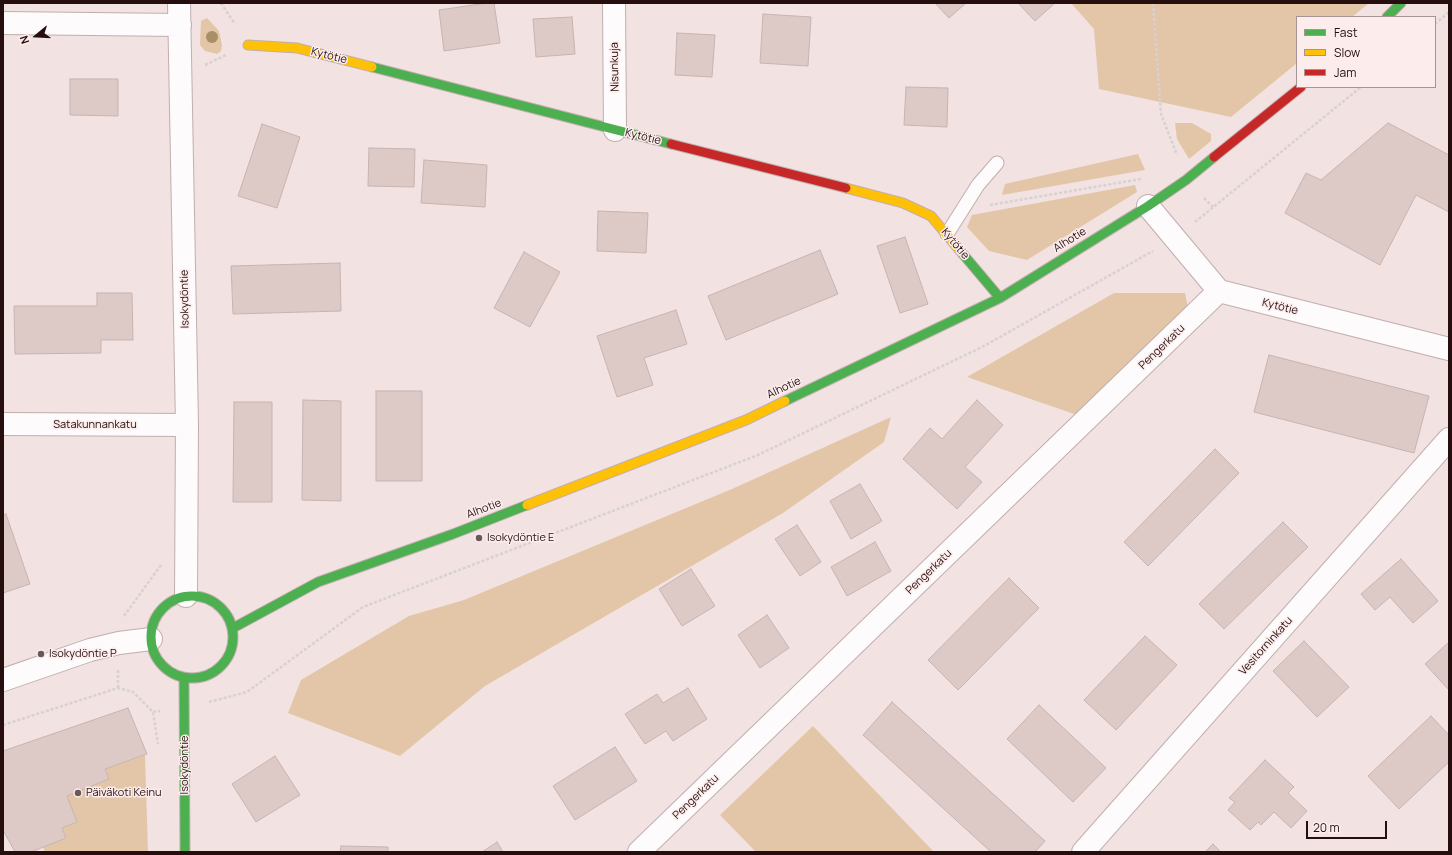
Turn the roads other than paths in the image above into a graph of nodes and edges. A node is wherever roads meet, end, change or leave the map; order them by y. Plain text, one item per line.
1 (179, 3) edge
2 (614, 3) edge
3 (1401, 3) edge
4 (1388, 16) edge
5 (3, 23) edge
6 (180, 25) junction
7 (248, 45) dead end
8 (1300, 88) edge
9 (616, 130) junction
10 (997, 163) dead end
11 (1148, 206) junction
12 (947, 234) junction
13 (1219, 291) junction
14 (1000, 298) junction
15 (1449, 349) edge
16 (3, 424) edge
17 (187, 425) junction
18 (1449, 439) edge
19 (186, 596) junction
20 (233, 628) junction
21 (151, 639) junction
22 (184, 678) junction
23 (3, 680) edge
24 (185, 852) edge
25 (639, 852) edge
26 (1083, 852) edge

1 - 6 street, Isokydöntie
2 - 9 street, Nisunkuja
3 - 4 street
5 - 6 street
6 - 17 street, Isokydöntie
7 - 9 street, Kytötie
8 - 11 street, Alhotie
9 - 12 street, Kytötie
10 - 12 lane
11 - 13 street
11 - 14 street, Alhotie
12 - 14 street, Kytötie
13 - 15 street, Kytötie
13 - 25 street, Pengerkatu
14 - 20 street, Alhotie
16 - 17 street, Satakunnankatu
17 - 19 street, Isokydöntie
18 - 26 street, Vesitorninkatu
19 - 20 street
19 - 21 street
20 - 22 street
21 - 22 street
21 - 23 street
22 - 24 street, Isokydöntie

